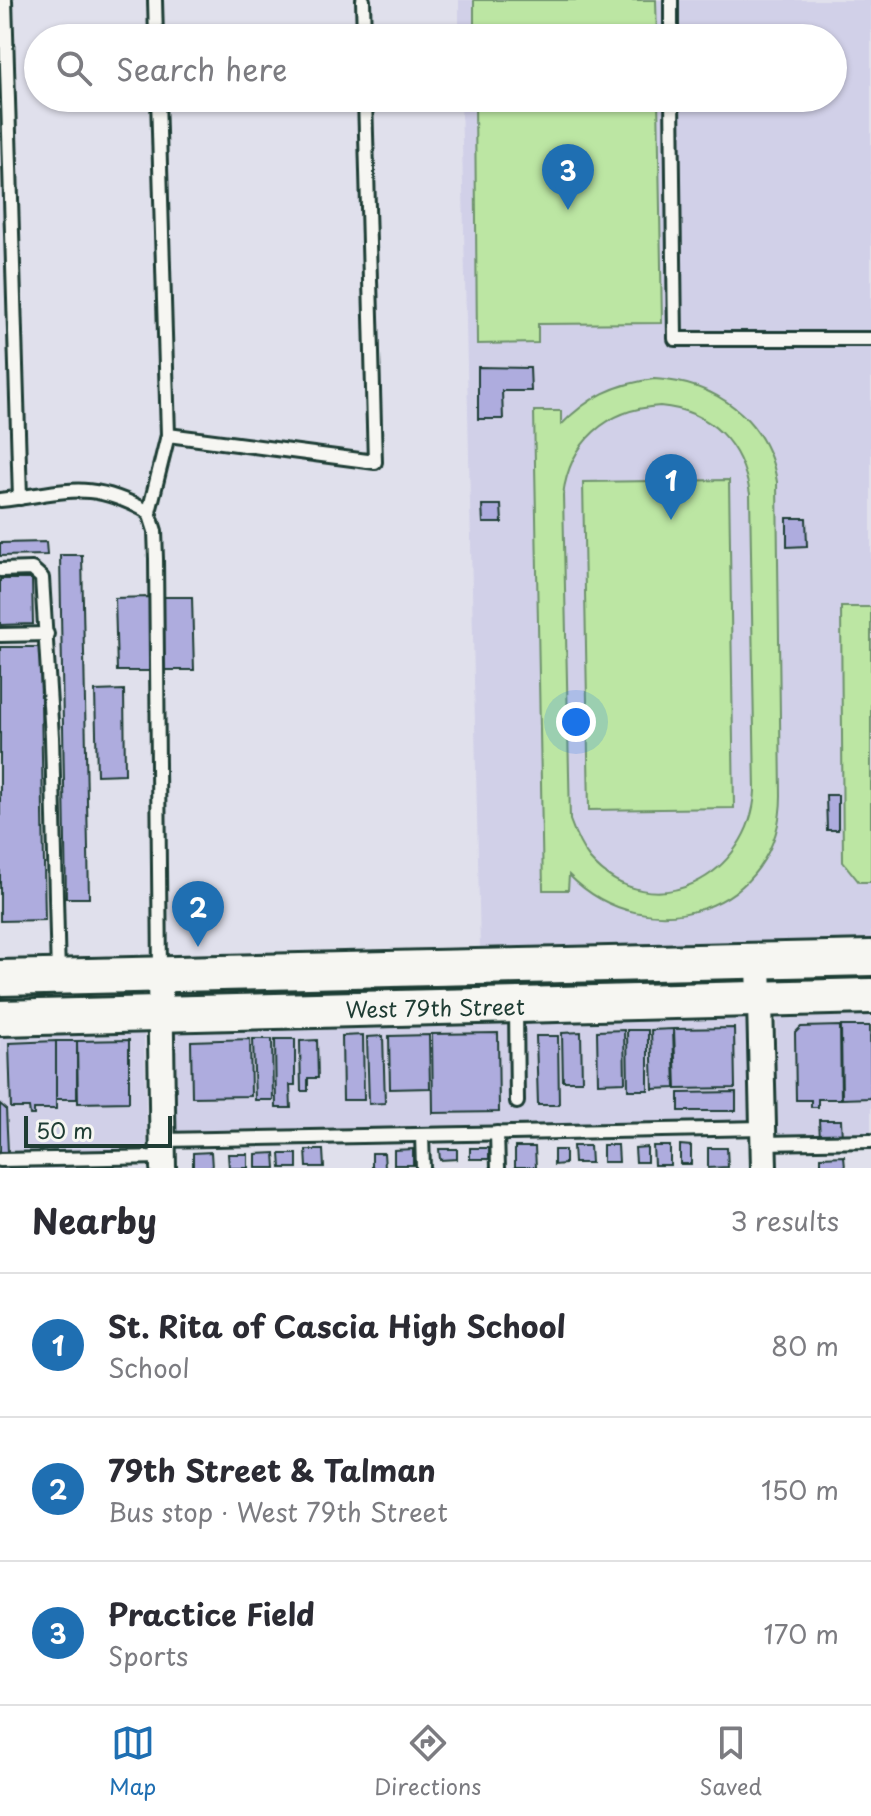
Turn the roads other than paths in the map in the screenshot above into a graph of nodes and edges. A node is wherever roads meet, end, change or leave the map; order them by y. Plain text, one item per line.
1 (5, 0) edge
2 (155, 0) edge
3 (363, 0) edge
4 (671, 0) edge
5 (156, 24) edge
6 (364, 24) edge
7 (671, 24) edge
8 (158, 112) edge
9 (365, 112) edge
10 (672, 112) edge
11 (871, 339) edge
12 (168, 435) junction
13 (20, 498) junction
14 (0, 500) edge
15 (149, 512) junction
16 (0, 570) edge
17 (47, 634) junction
18 (0, 635) edge
19 (871, 958) edge
20 (759, 960) junction
21 (160, 975) junction
22 (58, 977) junction
23 (0, 978) edge
24 (871, 996) edge
25 (760, 999) junction
26 (516, 1005) junction
27 (161, 1014) junction
28 (0, 1018) edge
29 (517, 1102) dead end
30 (497, 1133) junction
31 (422, 1135) junction
32 (763, 1136) junction
33 (871, 1141) edge
34 (163, 1155) edge
35 (4, 1163) edge
36 (423, 1168) edge
37 (498, 1168) edge
38 (764, 1168) edge

1 - 13 lane
2 - 5 lane
3 - 6 lane
4 - 7 lane
8 - 12 lane
9 - 12 lane
10 - 11 lane
12 - 15 lane
13 - 14 lane
13 - 15 lane
15 - 21 lane
16 - 17 lane
17 - 18 lane
17 - 22 lane
19 - 20 main road, West 79th Street
20 - 21 main road, West 79th Street
20 - 25 street
21 - 22 main road, West 79th Street
21 - 27 street
22 - 23 main road, West 79th Street
24 - 25 main road, West 79th Street
25 - 26 main road, West 79th Street
25 - 32 street
26 - 27 main road, West 79th Street
26 - 29 lane
27 - 28 main road, West 79th Street
27 - 34 street
30 - 31 lane
30 - 32 lane
30 - 37 lane
31 - 34 lane
31 - 36 lane
32 - 33 lane
32 - 38 street
34 - 35 lane

